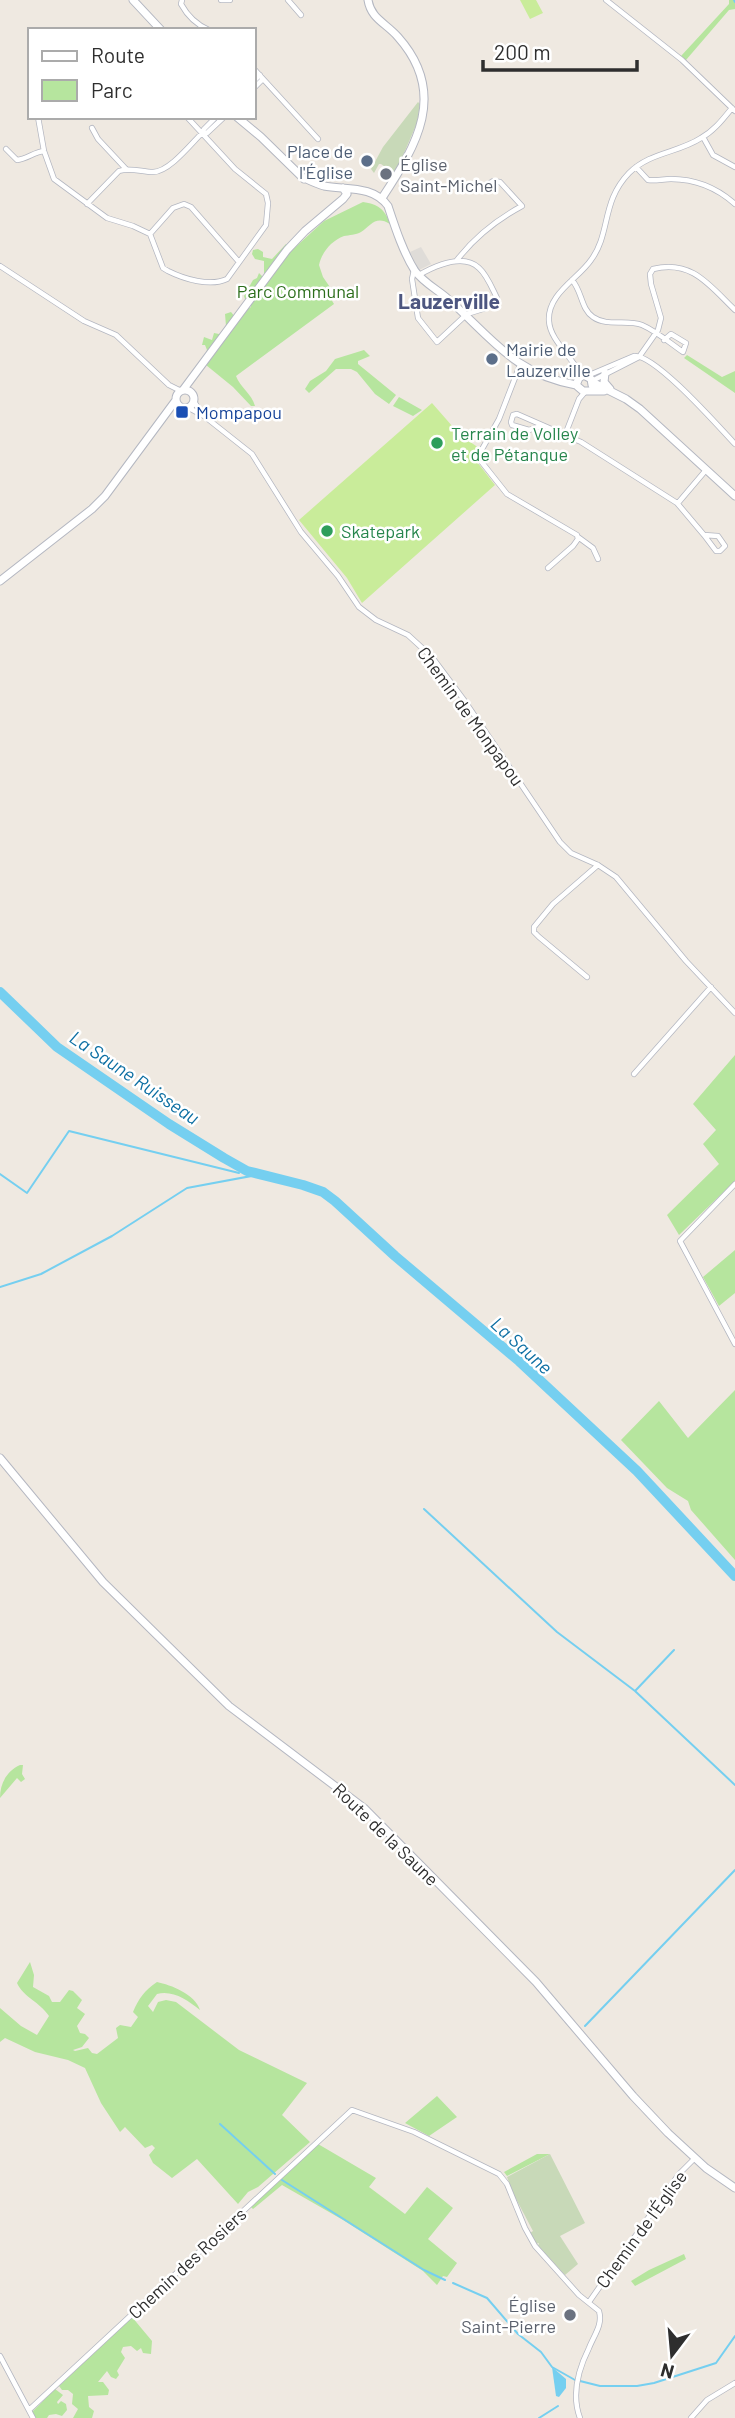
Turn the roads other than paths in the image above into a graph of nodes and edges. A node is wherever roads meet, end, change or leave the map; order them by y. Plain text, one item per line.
1 (133, 0) edge
2 (182, 0) edge
3 (220, 0) edge
4 (230, 0) edge
5 (288, 0) edge
6 (369, 0) edge
7 (606, 0) edge
8 (301, 15) dead end
9 (159, 28) edge
10 (205, 28) edge
11 (256, 71) edge
12 (262, 77) junction
13 (256, 80) edge
14 (256, 85) edge
15 (734, 110) edge
16 (38, 119) edge
17 (189, 119) edge
18 (213, 119) edge
19 (222, 119) edge
20 (239, 119) edge
21 (249, 119) edge
22 (92, 128) dead end
23 (202, 133) junction
24 (261, 137) junction
25 (703, 137) junction
26 (318, 139) dead end
27 (6, 149) dead end
28 (44, 151) junction
29 (636, 167) junction
30 (735, 167) edge
31 (126, 169) junction
32 (487, 185) dead end
33 (343, 190) junction
34 (378, 197) junction
35 (88, 204) junction
36 (735, 204) edge
37 (150, 234) junction
38 (456, 261) junction
39 (239, 262) junction
40 (0, 266) edge
41 (416, 272) junction
42 (572, 280) junction
43 (735, 310) edge
44 (465, 316) junction
45 (655, 334) junction
46 (664, 340) junction
47 (641, 355) junction
48 (520, 365) junction
49 (605, 373) junction
50 (195, 375) junction
51 (585, 384) junction
52 (179, 395) junction
53 (619, 395) junction
54 (193, 397) junction
55 (184, 407) junction
56 (166, 416) junction
57 (204, 416) junction
58 (541, 426) junction
59 (565, 435) junction
60 (735, 443) edge
61 (707, 470) junction
62 (735, 496) edge
63 (677, 503) junction
64 (704, 535) junction
65 (578, 537) junction
66 (598, 559) dead end
67 (548, 568) dead end
68 (0, 581) edge
69 (598, 865) junction
70 (587, 977) dead end
71 (711, 988) junction
72 (735, 1013) edge
73 (634, 1074) dead end
74 (735, 1184) edge
75 (735, 1344) edge
76 (0, 1458) edge
77 (695, 2158) junction
78 (735, 2188) edge
79 (589, 2302) junction
80 (0, 2356) edge
81 (735, 2383) edge
82 (29, 2410) junction
83 (33, 2418) edge
84 (580, 2418) edge
85 (691, 2418) edge

1 - 9 street
2 - 10 street
3 - 4 street
5 - 8 street
6 - 34 street
7 - 15 street
11 - 12 street
12 - 13 street
12 - 14 street
12 - 26 street
15 - 25 street
16 - 28 street
17 - 23 street
18 - 23 street
19 - 23 street
20 - 24 street
21 - 24 street
22 - 31 street
23 - 31 street
23 - 39 street
24 - 33 street
25 - 29 street
25 - 30 street
27 - 28 street
28 - 35 street
29 - 36 street
29 - 42 street
31 - 35 street
32 - 38 street
33 - 34 street
33 - 50 street
34 - 41 street
35 - 37 street
37 - 39 street
37 - 39 street
38 - 41 street
38 - 44 street
40 - 52 street
41 - 44 street
41 - 44 street
42 - 45 street
42 - 51 street
43 - 45 street
44 - 48 street
45 - 46 street
45 - 47 street
46 - 46 street
47 - 49 street
47 - 51 street
47 - 60 street
48 - 51 street
48 - 65 street
49 - 51 street
49 - 53 street
50 - 52 street
50 - 54 street
51 - 53 street
51 - 59 street
52 - 54 street
52 - 55 street
52 - 56 street
53 - 61 street
54 - 55 street
54 - 57 street, Chemin de Monpapou
55 - 56 street
55 - 57 street, Chemin de Monpapou
56 - 68 street
57 - 69 street, Chemin de Monpapou
58 - 58 street
58 - 59 street
59 - 63 street
61 - 62 street
61 - 63 street
63 - 64 street
64 - 64 street
65 - 66 street
65 - 67 street
69 - 70 street
69 - 71 street, Chemin de Monpapou
71 - 72 street, Chemin de Monpapou
71 - 73 street
74 - 75 street
76 - 77 street, Route de la Saune
77 - 78 street, Route de la Saune
77 - 79 street, Chemin de l'Église
79 - 82 street, Chemin des Rosiers
79 - 84 street
80 - 82 street
81 - 85 street
82 - 83 street

